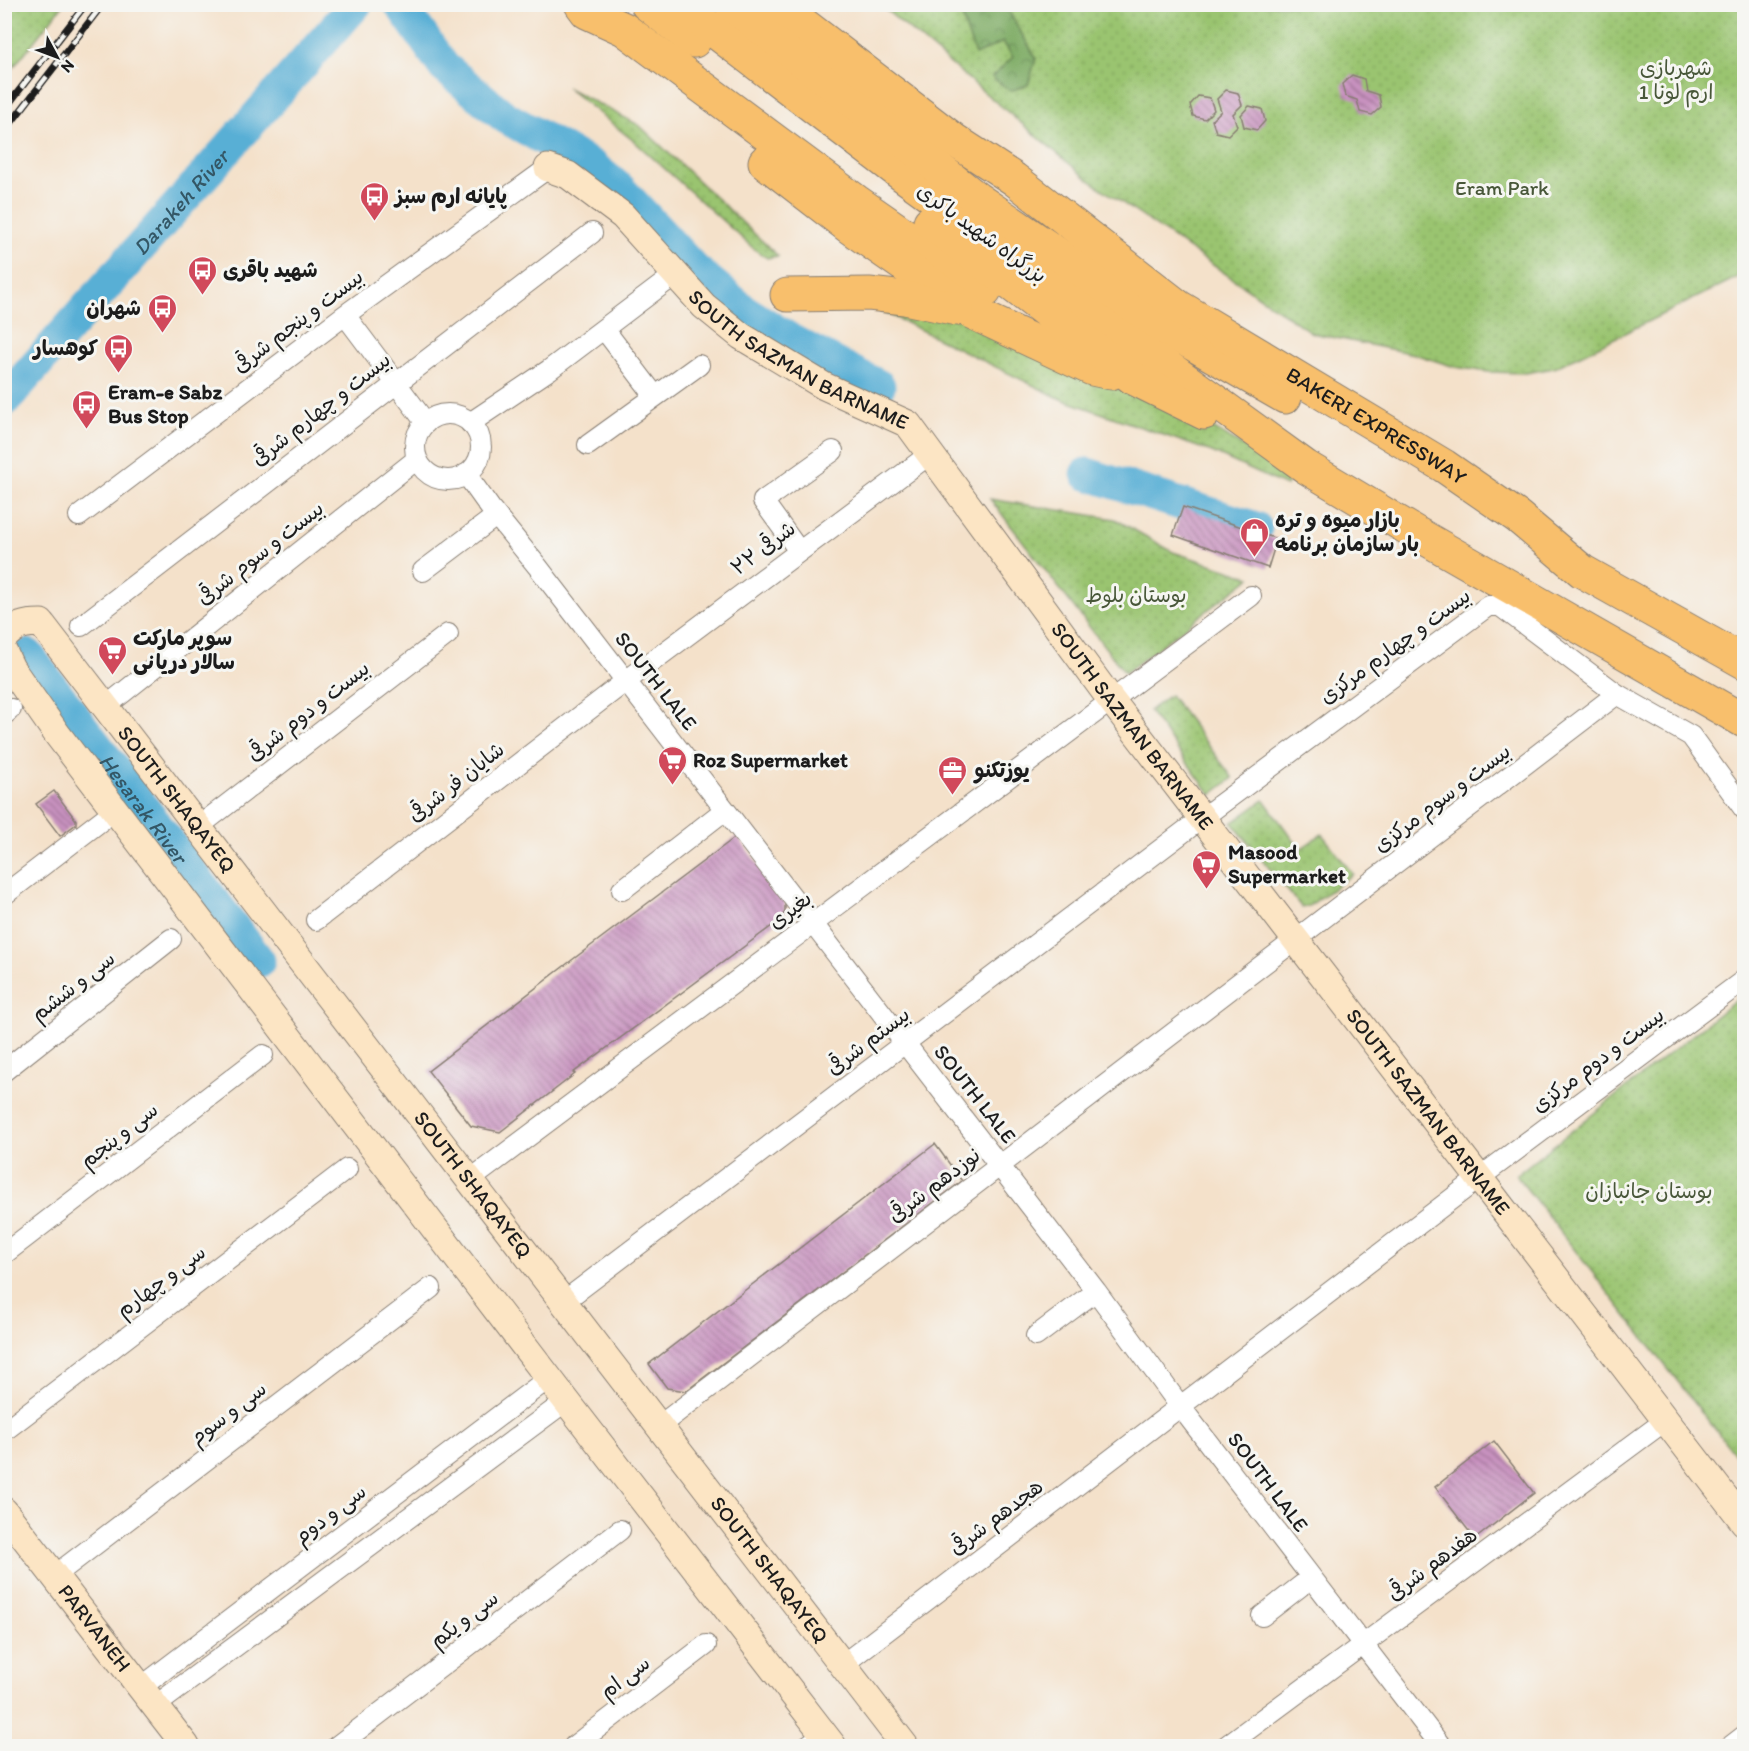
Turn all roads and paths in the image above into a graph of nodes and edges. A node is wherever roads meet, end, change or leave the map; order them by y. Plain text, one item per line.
1 (731, 4) edge
2 (777, 4) edge
3 (809, 4) edge
4 (660, 7) edge
5 (584, 8) edge
6 (548, 168) joint
7 (1014, 179) junction
8 (592, 233) dead end
9 (676, 274) junction
10 (787, 295) dead end
11 (971, 312) junction
12 (345, 315) junction
13 (604, 329) junction
14 (699, 365) dead end
15 (1133, 378) junction
16 (395, 382) junction
17 (654, 396) junction
18 (426, 423) junction
19 (470, 423) junction
20 (588, 444) dead end
21 (833, 451) dead end
22 (930, 454) junction
23 (1289, 455) junction
24 (417, 459) junction
25 (466, 474) junction
26 (79, 516) dead end
27 (496, 516) junction
28 (800, 551) junction
29 (423, 571) dead end
30 (1582, 571) junction
31 (1251, 596) dead end
32 (81, 626) dead end
33 (448, 634) dead end
34 (4, 638) edge
35 (8, 661) edge
36 (1744, 662) edge
37 (626, 681) junction
38 (1617, 694) junction
39 (1111, 700) junction
40 (105, 706) junction
41 (1744, 721) edge
42 (1744, 809) edge
43 (115, 810) junction
44 (725, 810) junction
45 (1202, 818) junction
46 (198, 827) junction
47 (622, 890) dead end
48 (4, 895) edge
49 (316, 920) dead end
50 (812, 923) junction
51 (171, 939) dead end
52 (1296, 940) junction
53 (1744, 980) edge
54 (905, 1043) junction
55 (263, 1055) dead end
56 (4, 1071) edge
57 (999, 1166) junction
58 (347, 1169) dead end
59 (1479, 1178) junction
60 (470, 1180) junction
61 (4, 1254) edge
62 (431, 1288) dead end
63 (1096, 1291) junction
64 (563, 1302) junction
65 (1036, 1336) dead end
66 (542, 1384) junction
67 (1180, 1406) junction
68 (557, 1407) junction
69 (1666, 1420) junction
70 (658, 1426) junction
71 (4, 1431) edge
72 (399, 1492) junction
73 (4, 1511) edge
74 (414, 1514) junction
75 (1744, 1522) edge
76 (620, 1530) dead end
77 (54, 1576) junction
78 (1311, 1578) junction
79 (1262, 1616) dead end
80 (1363, 1645) junction
81 (706, 1646) dead end
82 (842, 1665) junction
83 (147, 1697) junction
84 (1744, 1736) edge
85 (821, 1742) edge
86 (184, 1746) edge
87 (337, 1746) edge
88 (574, 1746) edge
89 (905, 1746) edge
90 (1226, 1746) edge
91 (1441, 1746) edge
92 (1731, 1746) edge

1 - 30 highway
2 - 7 highway
3 - 7 highway
4 - 15 highway
4 - 23 highway, بزرگراه شهید باکری
5 - 11 highway
5 - 15 highway
6 - 9 main road, SOUTH SAZMAN BARNAME
6 - 12 street, بیست و پنجم شرقی
7 - 30 highway, BAKERI EXPRESSWAY
8 - 16 street, بیست و چهارم شرقی
9 - 13 street
9 - 22 main road, SOUTH SAZMAN BARNAME
10 - 11 highway
11 - 15 highway
12 - 16 street
12 - 26 street, بیست و پنجم شرقی
13 - 17 street
13 - 19 street
14 - 17 street
15 - 23 highway
16 - 18 street
16 - 32 street, بیست و چهارم شرقی
17 - 20 street
18 - 19 street
18 - 24 street
19 - 25 street
21 - 28 street
22 - 28 street, ۲۲ شرقی
22 - 39 main road, SOUTH SAZMAN BARNAME
23 - 41 highway
24 - 25 street
24 - 40 street, بیست و سوم شرقی
25 - 27 street, SOUTH LALE
27 - 29 street
27 - 37 street, SOUTH LALE
28 - 37 street, ۲۲ شرقی
30 - 36 highway, BAKERI EXPRESSWAY
31 - 39 street, بغیری
33 - 46 street, بیست و دوم شرقی
34 - 40 main road, SOUTH SHAQAYEQ
35 - 43 main road
37 - 44 street, SOUTH LALE
37 - 49 street, شایان فر شرقی
38 - 42 street, بیست و چهارم مرکزی
38 - 45 street, بیست و چهارم مرکزی
38 - 52 street, بیست و سوم مرکزی
39 - 45 main road, SOUTH SAZMAN BARNAME
39 - 50 street, بغیری
40 - 46 main road, SOUTH SHAQAYEQ
43 - 48 street
43 - 66 main road
44 - 47 street
44 - 50 street, SOUTH LALE
45 - 52 main road, SOUTH SAZMAN BARNAME
45 - 54 street, بیستم شرقی
46 - 60 main road, SOUTH SHAQAYEQ
50 - 54 street, SOUTH LALE
50 - 60 street, بغیری
51 - 56 street, سی و ششم
52 - 57 street, نوزدهم شرقی
52 - 59 main road, SOUTH SAZMAN BARNAME
53 - 59 street, بیست و دوم مرکزی
54 - 57 street, SOUTH LALE
54 - 64 street, بیستم شرقی
55 - 61 street, سی و پنجم
57 - 63 street, SOUTH LALE
57 - 70 street, نوزدهم شرقی
58 - 71 street, سی و چهارم
59 - 67 street, بیست و دوم مرکزی
59 - 69 main road, SOUTH SAZMAN BARNAME
60 - 64 main road, SOUTH SHAQAYEQ
62 - 77 street, سی و سوم
63 - 65 street
63 - 67 street, SOUTH LALE
64 - 70 main road, SOUTH SHAQAYEQ
66 - 68 main road
66 - 72 street, سی و دوم
67 - 78 street, SOUTH LALE
67 - 82 street, هجدهم شرقی
68 - 74 street
68 - 85 main road
69 - 75 main road, SOUTH SAZMAN BARNAME
69 - 80 street, هفدهم شرقی
70 - 82 main road, SOUTH SHAQAYEQ
72 - 74 street
72 - 83 street, سی و دوم
73 - 77 main road, PARVANEH
74 - 83 street
76 - 87 street, سی و یکم
77 - 83 main road, PARVANEH
78 - 79 street
78 - 80 street, SOUTH LALE
80 - 90 street, هفدهم شرقی
80 - 91 street, SOUTH LALE
81 - 88 street, سی ام
82 - 89 main road, SOUTH SHAQAYEQ
83 - 86 main road, PARVANEH
84 - 92 street

